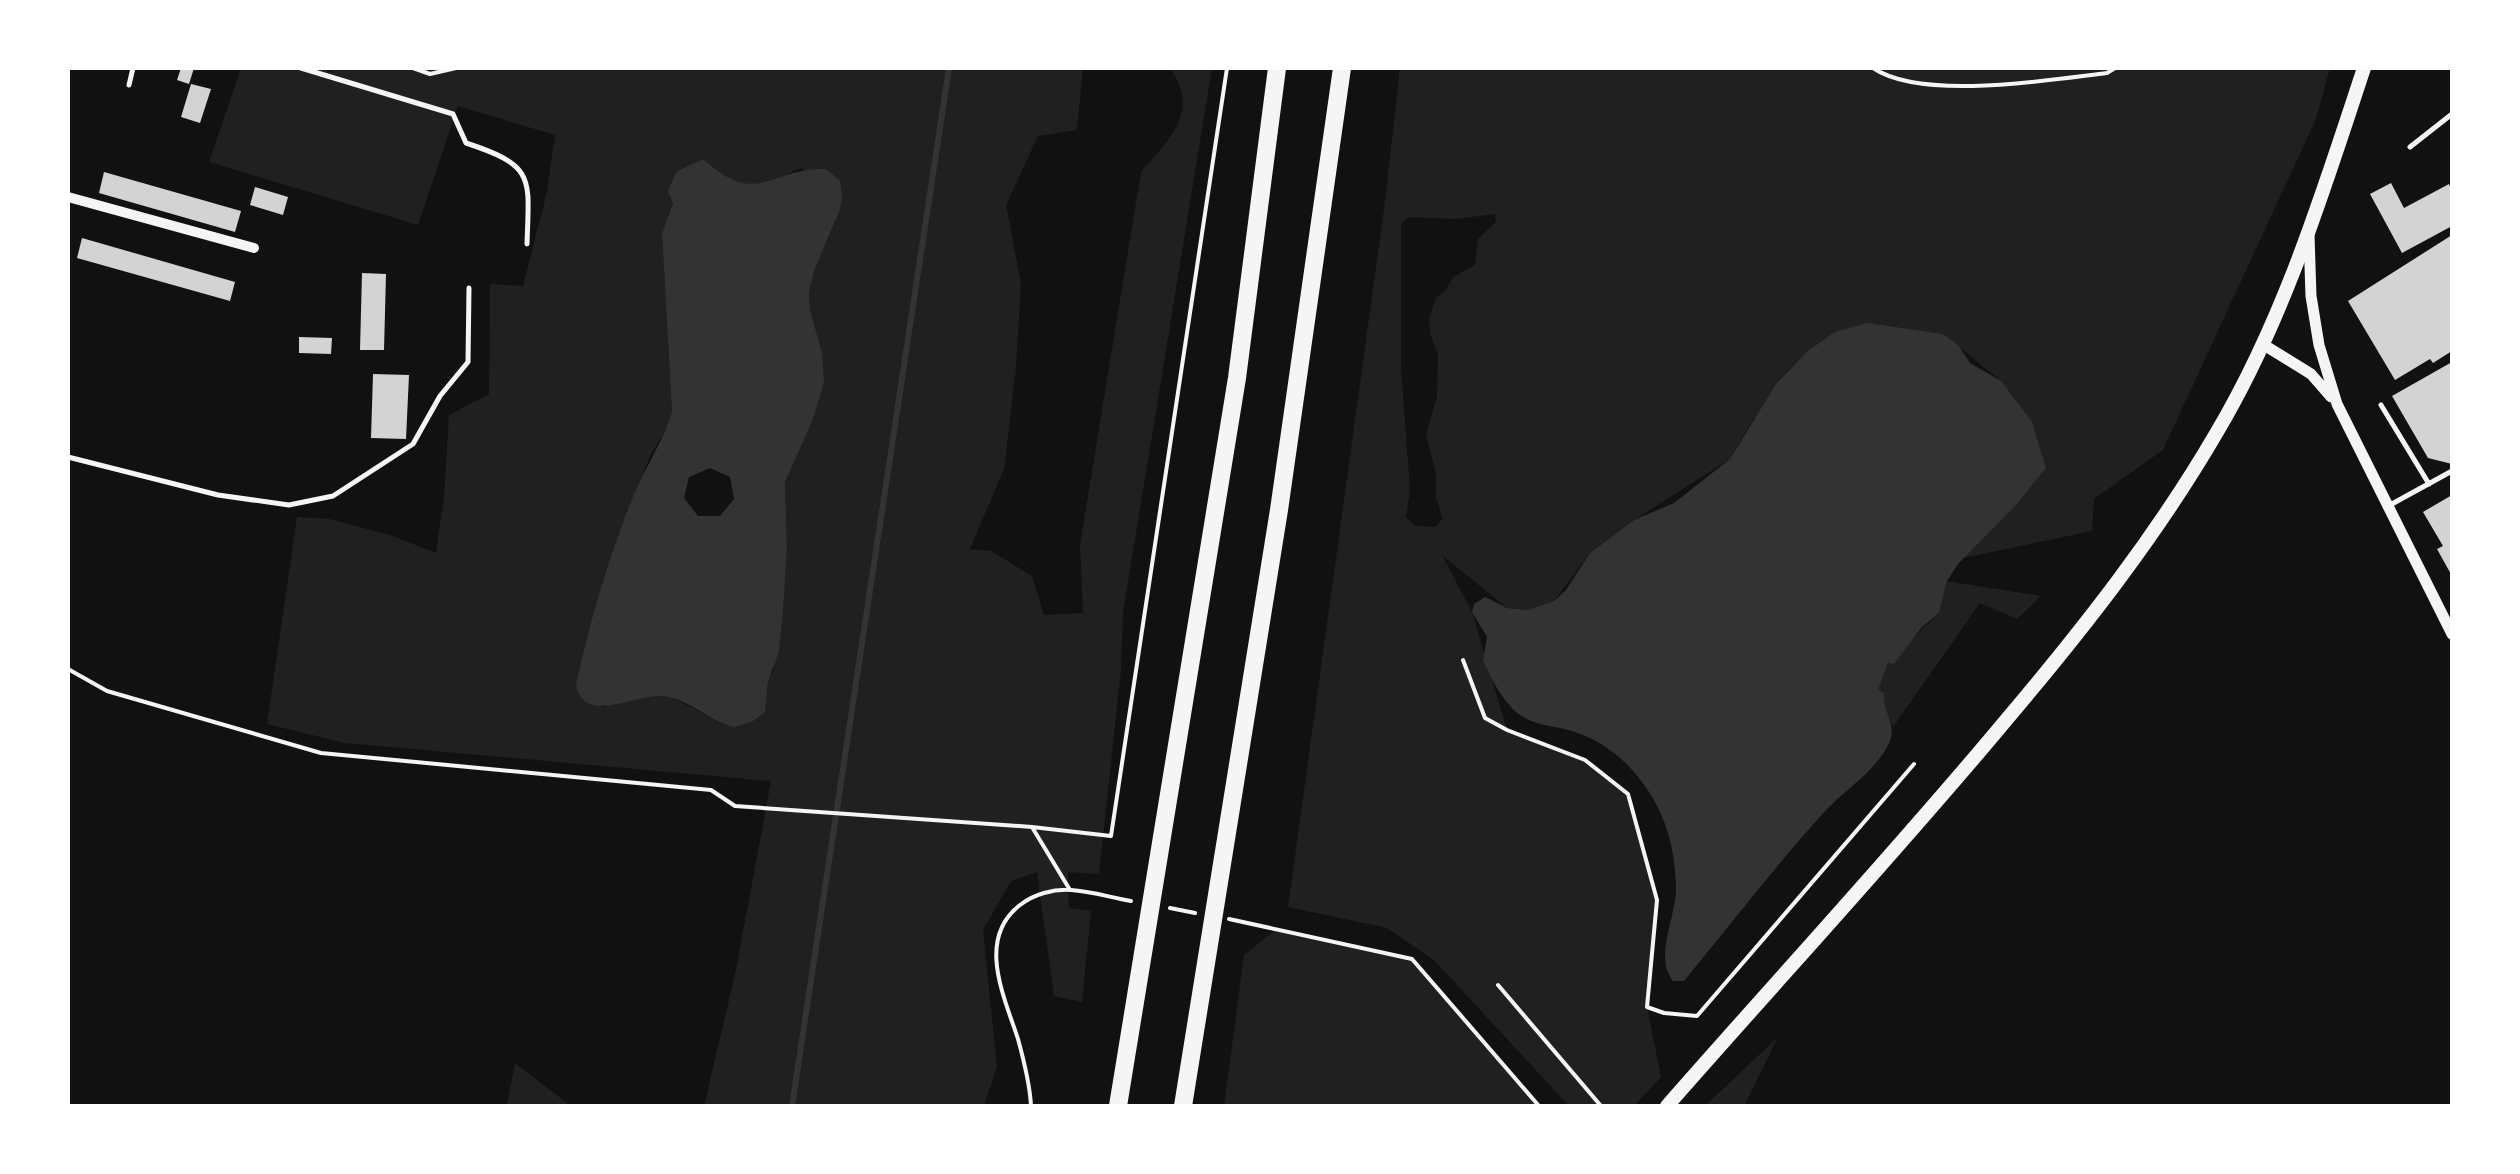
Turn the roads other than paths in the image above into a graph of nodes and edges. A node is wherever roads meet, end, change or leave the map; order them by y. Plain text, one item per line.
1 (133, 68) edge
2 (300, 68) edge
3 (1277, 68) edge
4 (1342, 68) edge
5 (2364, 68) edge
6 (129, 85) dead end
7 (2452, 114) edge
8 (2410, 147) dead end
9 (68, 197) edge
10 (2309, 236) junction
11 (527, 244) dead end
12 (254, 248) dead end
13 (469, 288) dead end
14 (2264, 344) junction
15 (2337, 404) junction
16 (2381, 405) dead end
17 (68, 457) edge
18 (2452, 472) edge
19 (2429, 484) junction
20 (2390, 505) junction
21 (2452, 634) edge
22 (1118, 1106) edge
23 (1182, 1106) edge
24 (1668, 1106) edge

1 - 6 lane
2 - 11 lane
3 - 22 highway
4 - 23 highway
5 - 10 main road
7 - 8 lane
9 - 12 street
10 - 14 main road
10 - 15 street
13 - 17 lane
14 - 15 street
14 - 24 main road
15 - 20 street
16 - 19 lane
18 - 19 lane
19 - 20 lane
20 - 21 street

